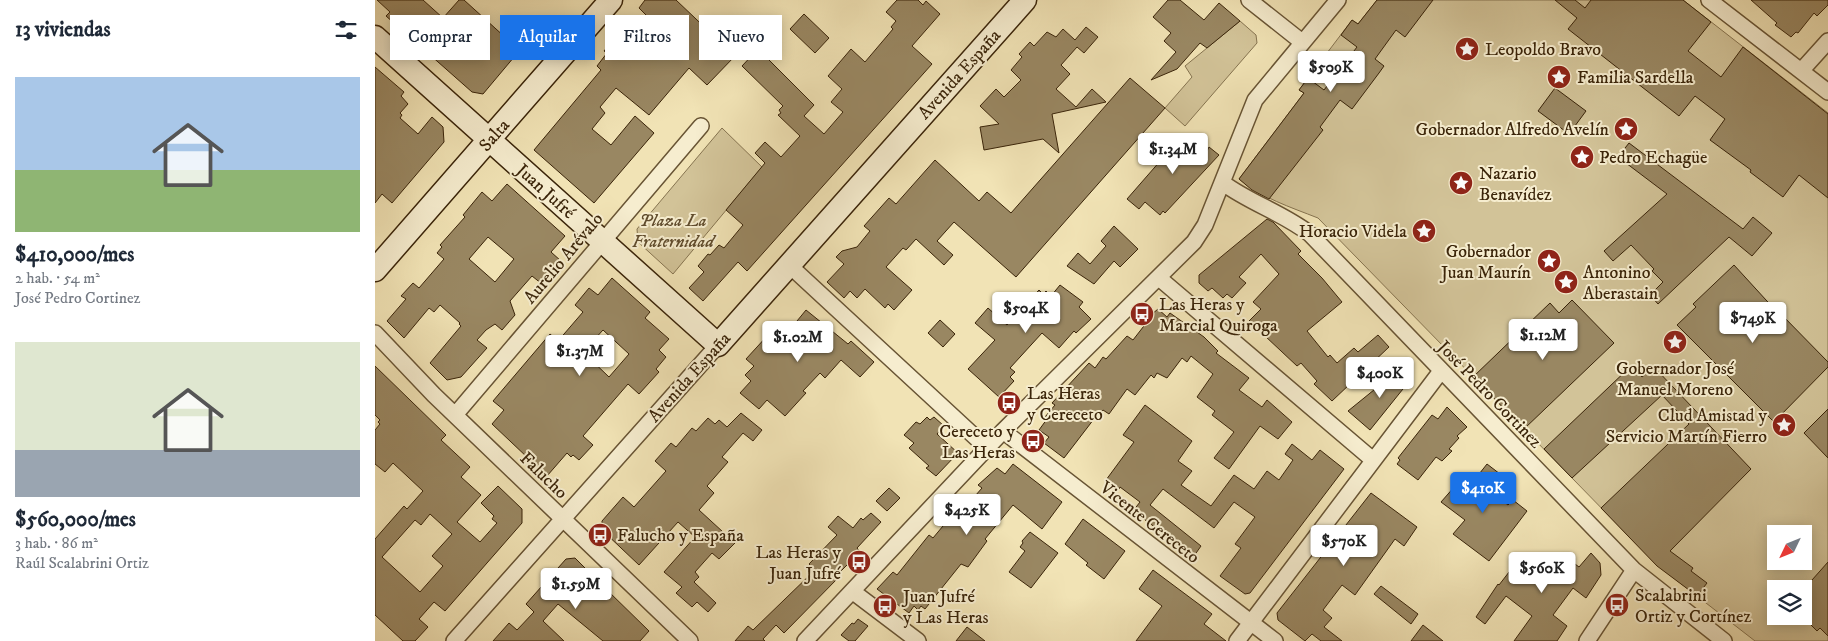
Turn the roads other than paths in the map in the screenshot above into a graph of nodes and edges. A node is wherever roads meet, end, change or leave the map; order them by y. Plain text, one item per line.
1 (611, 0) edge
2 (1025, 0) edge
3 (1249, 0) edge
4 (1338, 0) edge
5 (1709, 0) edge
6 (375, 37) edge
7 (1828, 41) edge
8 (1302, 42) junction
9 (1801, 71) junction
10 (1828, 92) edge
11 (701, 126) dead end
12 (490, 140) junction
13 (1223, 183) junction
14 (603, 242) junction
15 (789, 265) junction
16 (375, 270) edge
17 (1159, 278) junction
18 (375, 333) edge
19 (718, 345) junction
20 (1441, 371) junction
21 (455, 415) junction
22 (1003, 431) junction
23 (987, 448) junction
24 (1373, 460) junction
25 (563, 519) junction
26 (1634, 570) junction
27 (851, 592) junction
28 (1250, 623) junction
29 (454, 641) edge
30 (690, 641) edge
31 (805, 641) edge
32 (918, 641) edge
33 (1237, 641) edge
34 (1275, 641) edge
35 (1587, 641) edge
36 (1724, 641) edge

1 - 12 main road, Salta
2 - 15 main road, Avenida España
3 - 8 street
4 - 8 street
5 - 9 street
6 - 12 main road, Juan Jufré
7 - 9 street
8 - 13 street
9 - 10 street
11 - 14 street, Aurelio Arévalo
12 - 14 main road, Juan Jufré
12 - 16 main road, Salta
13 - 17 street
13 - 20 street, José Pedro Cortinez
14 - 19 main road, Juan Jufré
14 - 21 street, Aurelio Arévalo
15 - 19 main road, Avenida España
15 - 23 street
17 - 22 street
17 - 24 street
18 - 21 street, Falucho
19 - 25 street, Avenida España
20 - 24 street
20 - 26 street, José Pedro Cortinez
21 - 25 street, Falucho
22 - 23 street
22 - 28 street, Vicente Cereceto
23 - 27 street
24 - 28 street
25 - 29 street, Avenida España
25 - 30 street, Falucho
26 - 35 street
26 - 36 street, José Pedro Cortinez
27 - 31 street
27 - 32 street
28 - 33 street
28 - 34 street, Vicente Cereceto

